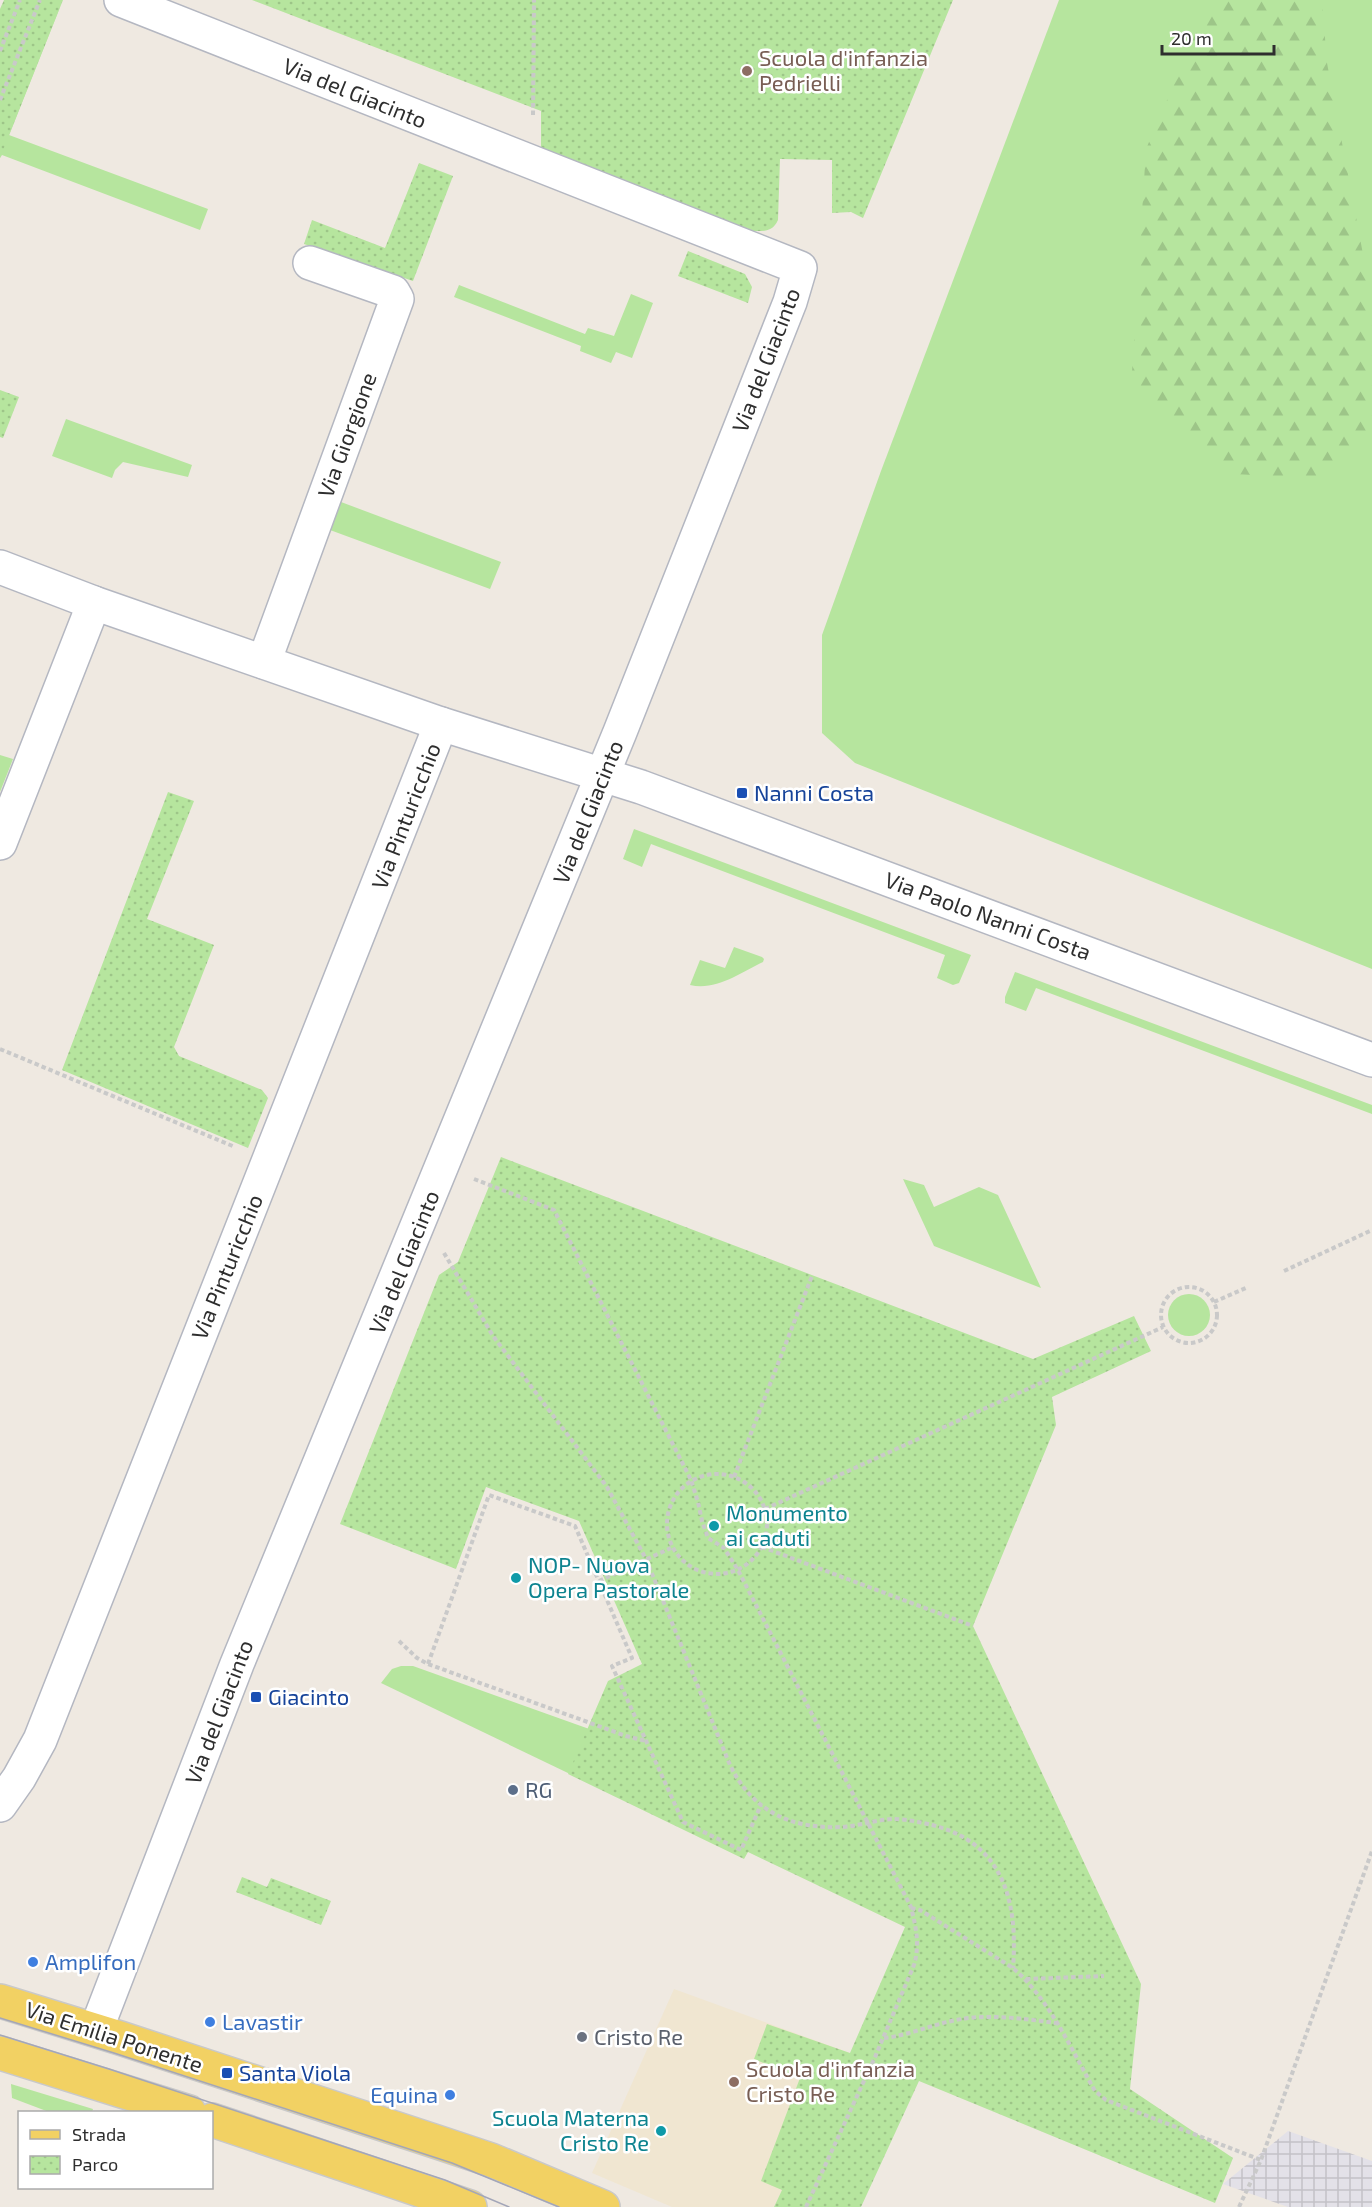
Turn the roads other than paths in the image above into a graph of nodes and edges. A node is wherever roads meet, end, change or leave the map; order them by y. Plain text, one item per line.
1 (121, 0) edge
2 (310, 263) dead end
3 (0, 567) edge
4 (94, 603) junction
5 (264, 662) junction
6 (441, 724) junction
7 (603, 775) junction
8 (0, 843) edge
9 (1372, 1060) edge
10 (0, 1805) edge
11 (0, 2001) edge
12 (96, 2030) junction
13 (0, 2053) edge
14 (186, 2111) edge
15 (213, 2120) edge
16 (601, 2206) edge
17 (470, 2207) edge
18 (558, 2207) edge

1 - 7 street, Via del Giacinto
2 - 5 street, Via Giorgione
3 - 4 street
4 - 5 street
4 - 8 street
5 - 6 street
6 - 7 street
6 - 10 street, Via Pinturicchio
7 - 9 street, Via Paolo Nanni Costa
7 - 12 street, Via del Giacinto
11 - 12 main road, Via Emilia Ponente
12 - 16 main road, Via Emilia Ponente
13 - 14 main road
15 - 17 main road
16 - 18 main road, Via Emilia Ponente

